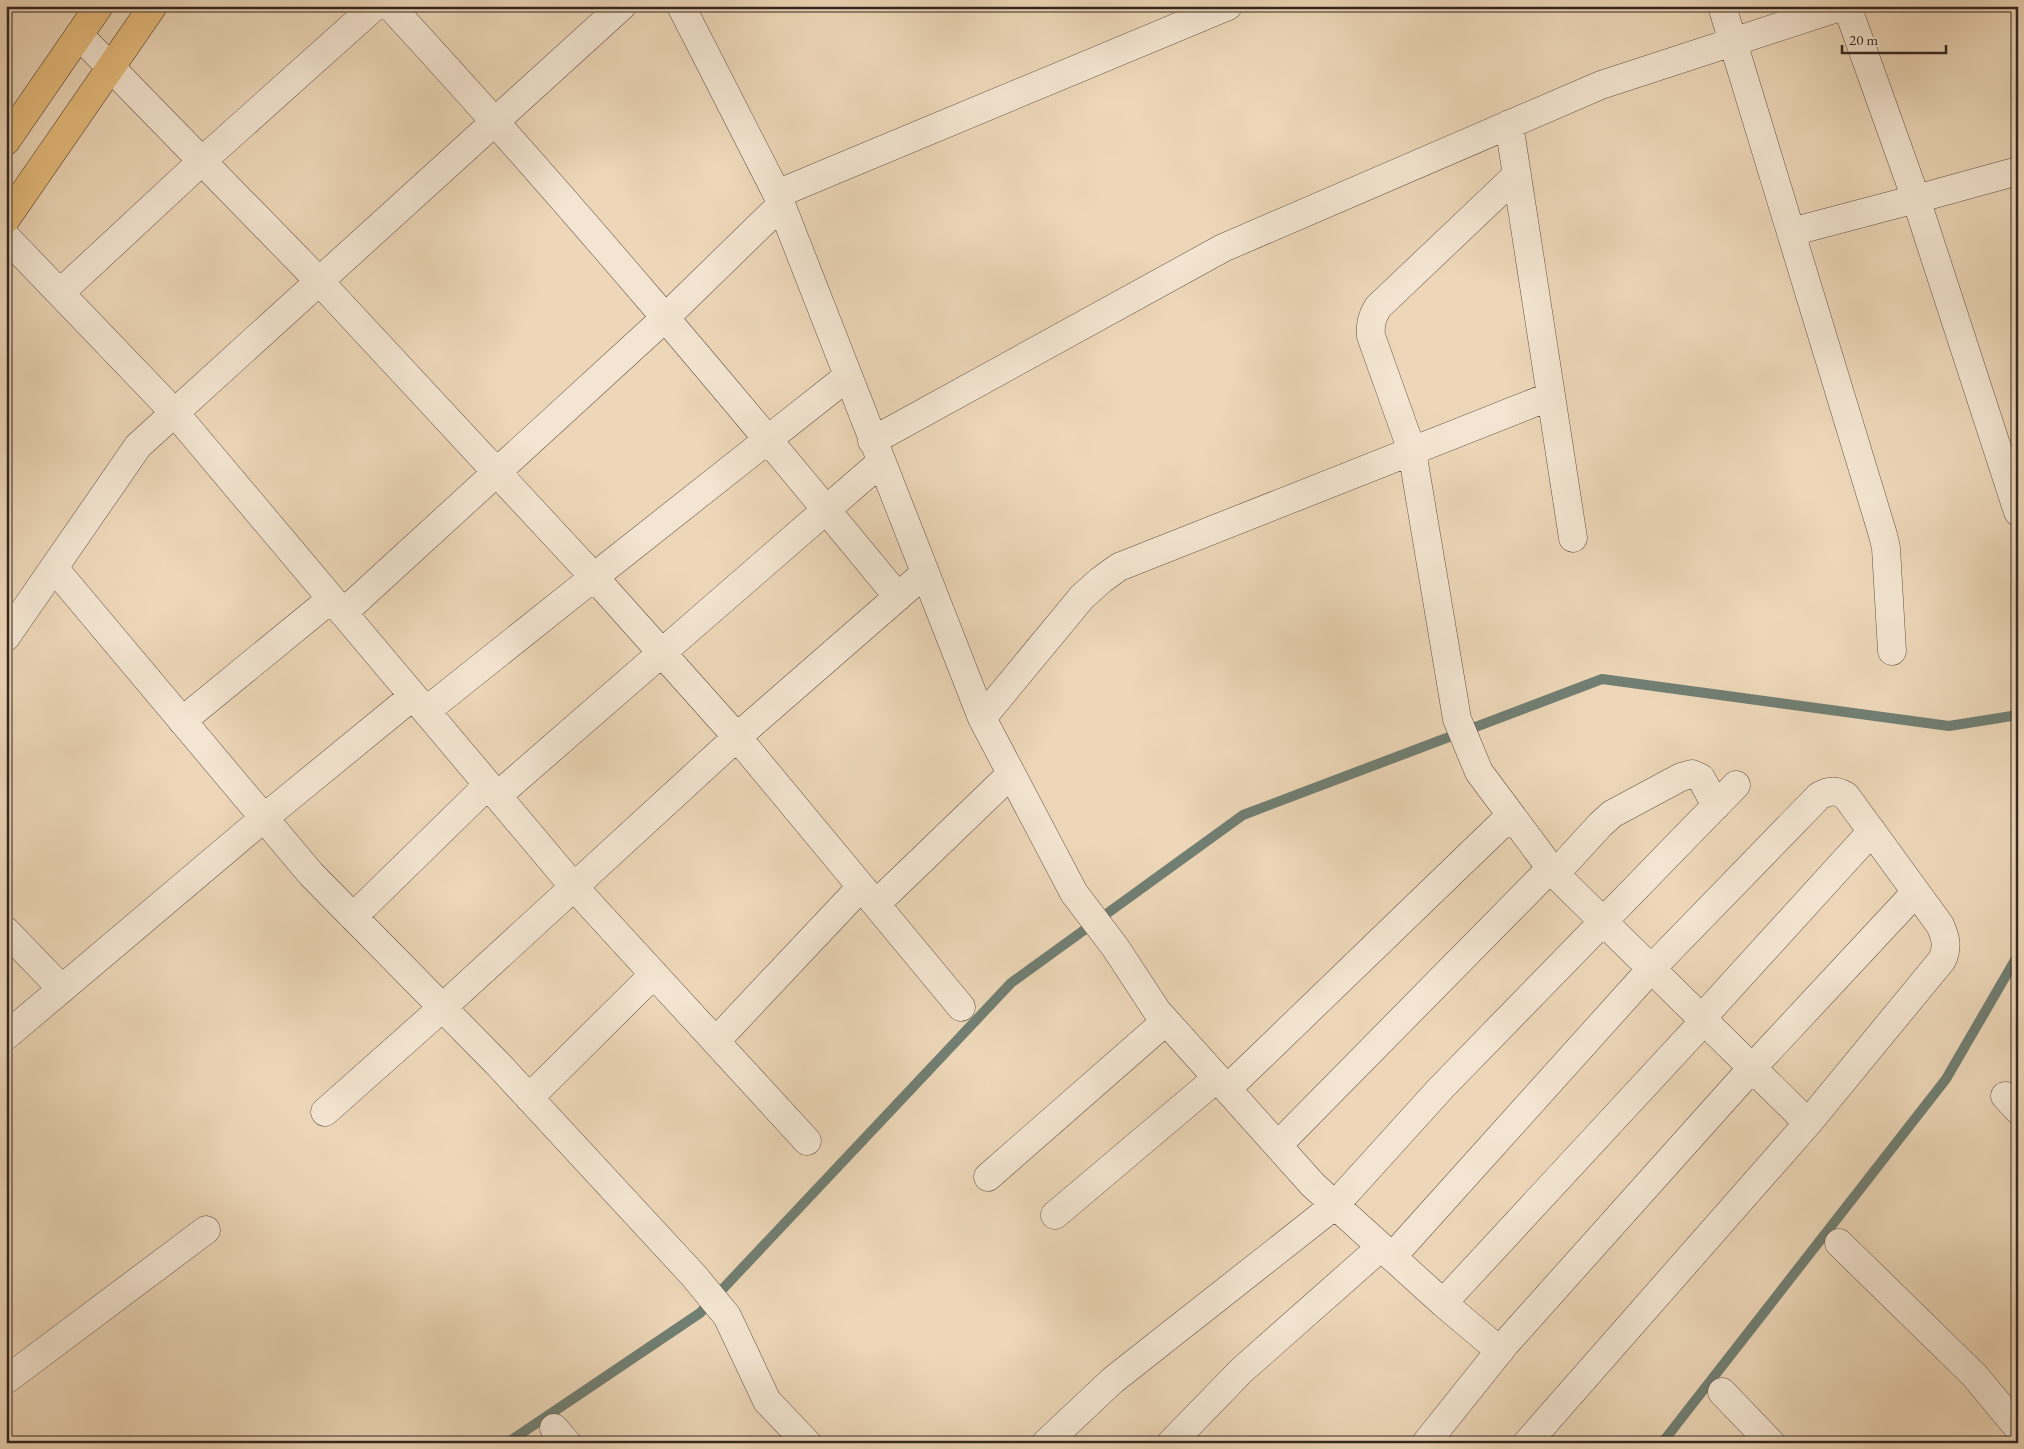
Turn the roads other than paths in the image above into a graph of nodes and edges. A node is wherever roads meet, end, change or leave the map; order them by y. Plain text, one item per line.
1 (99, 6) edge
2 (153, 6) edge
3 (375, 6) edge
4 (390, 6) edge
5 (622, 6) edge
6 (681, 6) edge
7 (1228, 6) edge
8 (1722, 6) edge
9 (1843, 6) edge
10 (1847, 6) edge
11 (79, 35) junction
12 (1733, 42) junction
13 (110, 67) junction
14 (496, 121) junction
15 (1509, 124) junction
16 (6, 141) edge
17 (202, 161) junction
18 (2018, 171) edge
19 (1517, 175) junction
20 (778, 199) junction
21 (1916, 199) junction
22 (6, 219) edge
23 (1790, 232) junction
24 (6, 238) edge
25 (319, 281) junction
26 (60, 293) junction
27 (665, 318) junction
28 (847, 376) junction
29 (1551, 396) junction
30 (174, 413) junction
31 (768, 440) junction
32 (1412, 451) junction
33 (876, 452) junction
34 (2010, 461) edge
35 (496, 472) junction
36 (826, 510) junction
37 (2018, 512) edge
38 (1573, 538) dead end
39 (54, 568) junction
40 (924, 574) junction
41 (594, 577) junction
42 (898, 597) junction
43 (337, 606) junction
44 (6, 637) edge
45 (1892, 651) dead end
46 (662, 652) junction
47 (419, 704) junction
48 (982, 718) junction
49 (182, 721) junction
50 (737, 737) junction
51 (1011, 774) junction
52 (1736, 786) dead end
53 (493, 791) junction
54 (1716, 806) junction
55 (1511, 815) junction
56 (264, 818) junction
57 (1872, 831) junction
58 (1553, 871) junction
59 (574, 887) junction
60 (1916, 892) junction
61 (868, 896) junction
62 (353, 917) junction
63 (1602, 921) junction
64 (6, 931) edge
65 (1651, 969) junction
66 (654, 974) junction
67 (62, 989) junction
68 (961, 1007) dead end
69 (442, 1008) junction
70 (1703, 1020) junction
71 (1166, 1021) junction
72 (6, 1036) edge
73 (716, 1041) junction
74 (1752, 1068) junction
75 (1222, 1083) junction
76 (529, 1098) junction
77 (325, 1112) dead end
78 (1808, 1123) junction
79 (807, 1141) dead end
80 (1278, 1146) junction
81 (988, 1177) dead end
82 (1334, 1205) junction
83 (1056, 1215) dead end
84 (206, 1230) dead end
85 (1839, 1243) dead end
86 (1386, 1252) junction
87 (1443, 1303) junction
88 (1500, 1351) junction
89 (6, 1380) edge
90 (1722, 1392) dead end
91 (2018, 1428) edge
92 (807, 1443) edge
93 (1046, 1443) edge
94 (1171, 1443) edge
95 (1426, 1443) edge
96 (1528, 1443) edge
97 (1770, 1443) edge

1 - 11 main road
2 - 13 main road
3 - 17 street
4 - 14 street
5 - 14 street
6 - 20 street
7 - 20 street
8 - 12 street
9 - 12 street
10 - 21 street
11 - 13 street
11 - 16 main road
12 - 15 street
12 - 23 street
13 - 17 street
13 - 22 main road
14 - 25 street
14 - 27 street
15 - 19 street
15 - 33 street
17 - 25 street
17 - 26 street
18 - 21 street
19 - 29 street
19 - 32 street
20 - 27 street
20 - 28 street
21 - 23 street
21 - 34 street
23 - 45 street
24 - 26 street
25 - 30 street
25 - 35 street
26 - 30 street
27 - 31 street
27 - 35 street
28 - 31 street
28 - 33 street
29 - 32 street
29 - 38 street
30 - 39 street
30 - 43 street
31 - 36 street
31 - 41 street
32 - 48 street
32 - 55 street
33 - 36 street
33 - 40 street
34 - 37 street
35 - 41 street
35 - 43 street
36 - 42 street
36 - 46 street
39 - 44 street
39 - 49 street
40 - 42 street
40 - 48 street
41 - 46 street
41 - 47 street
42 - 50 street
43 - 47 street
43 - 49 street
46 - 50 street
46 - 53 street
47 - 53 street
47 - 56 street
48 - 51 street
49 - 56 street
50 - 59 street
50 - 61 street
51 - 61 street
51 - 71 street
52 - 54 street
53 - 59 street
53 - 62 street
54 - 58 street
54 - 63 street
55 - 58 street
55 - 75 street
56 - 62 street
56 - 67 street
57 - 60 street
57 - 65 street
57 - 70 street
58 - 63 street
58 - 80 street
59 - 66 street
59 - 69 street
60 - 74 street
60 - 78 street
61 - 68 street
61 - 73 street
62 - 69 street
63 - 65 street
63 - 82 street
64 - 67 street
65 - 70 street
65 - 86 street
66 - 73 street
66 - 76 street
67 - 72 street
69 - 76 street
69 - 77 street
70 - 74 street
70 - 87 street
71 - 75 street
71 - 81 street
73 - 79 street
74 - 78 street
74 - 88 street
75 - 80 street
75 - 83 street
76 - 92 street
78 - 96 street
80 - 82 street
82 - 86 street
82 - 93 street
84 - 89 street
85 - 91 street
86 - 87 street
86 - 94 street
87 - 88 street
88 - 95 street
90 - 97 street

